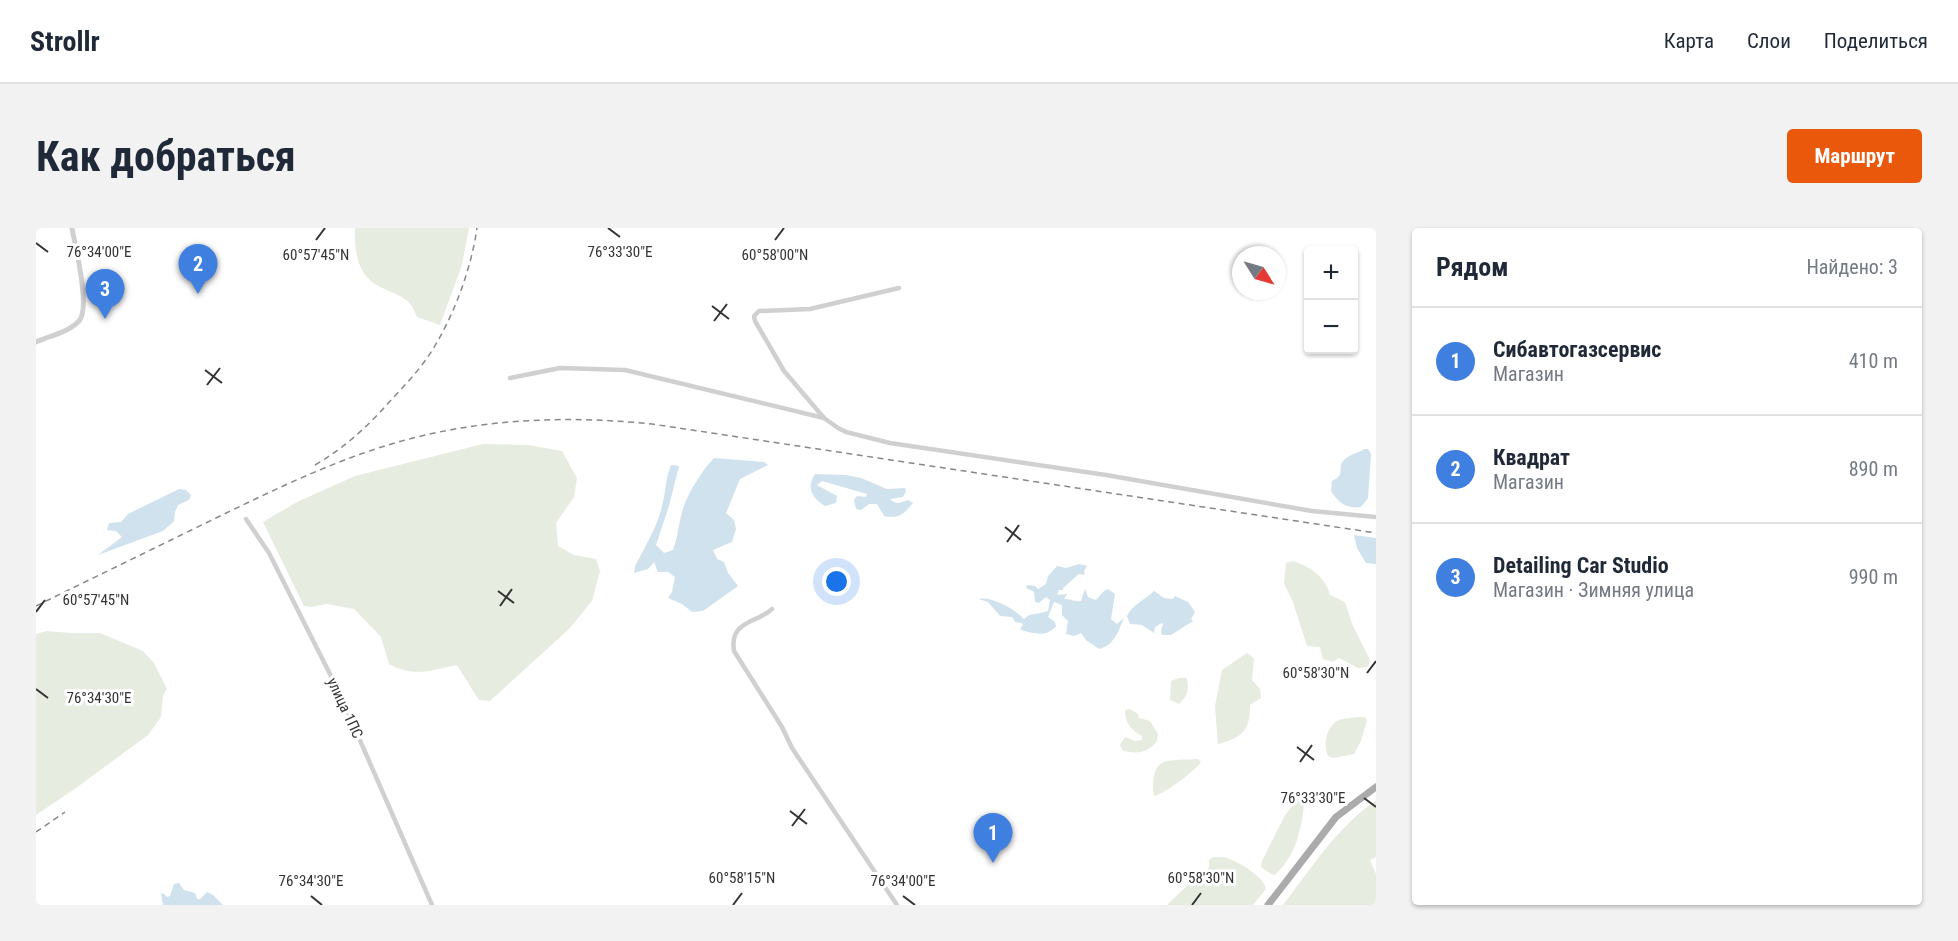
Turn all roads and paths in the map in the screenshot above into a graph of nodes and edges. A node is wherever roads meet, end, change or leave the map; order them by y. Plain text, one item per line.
1 (72, 228) edge
2 (899, 288) dead end
3 (36, 342) edge
4 (510, 378) dead end
5 (824, 418) junction
6 (1376, 517) edge
7 (246, 519) dead end
8 (772, 609) dead end
9 (1376, 787) edge
10 (432, 905) edge
11 (897, 905) edge
12 (1268, 905) edge

1 - 3 street
2 - 5 street
4 - 5 street
5 - 6 street
7 - 10 street, улица 1ПС
8 - 11 street
9 - 12 main road

